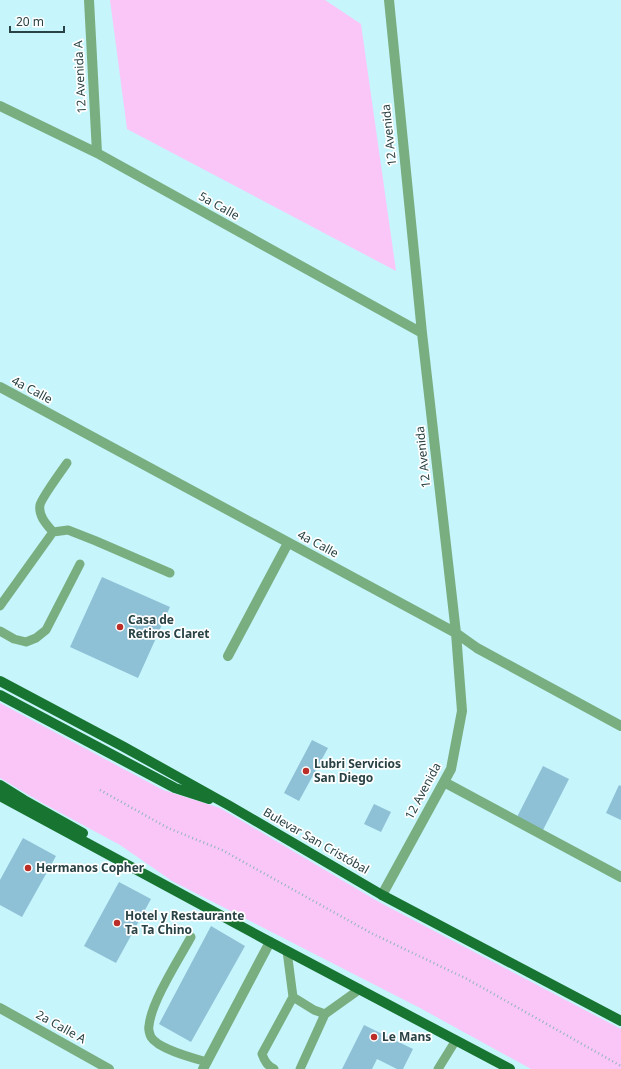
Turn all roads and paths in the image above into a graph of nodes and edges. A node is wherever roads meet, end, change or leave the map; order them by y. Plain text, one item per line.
1 (89, 0) edge
2 (389, 0) edge
3 (0, 106) edge
4 (97, 153) junction
5 (422, 333) junction
6 (0, 388) edge
7 (67, 463) dead end
8 (53, 532) junction
9 (288, 543) junction
10 (80, 564) dead end
11 (170, 573) dead end
12 (0, 606) edge
13 (0, 631) edge
14 (456, 633) junction
15 (228, 656) dead end
16 (0, 681) edge
17 (0, 695) edge
18 (621, 726) edge
19 (444, 782) junction
20 (0, 784) edge
21 (100, 790) dead end
22 (0, 796) edge
23 (230, 806) junction
24 (621, 877) edge
25 (178, 892) junction
26 (382, 895) junction
27 (191, 937) dead end
28 (270, 942) junction
29 (286, 951) junction
30 (360, 990) junction
31 (293, 997) junction
32 (0, 1008) edge
33 (325, 1014) junction
34 (621, 1020) edge
35 (456, 1040) junction
36 (205, 1065) edge
37 (621, 1066) edge
38 (109, 1069) edge
39 (274, 1069) edge
40 (300, 1069) edge
41 (438, 1069) edge
42 (510, 1069) edge

1 - 4 street, 12 Avenida A
2 - 5 street, 12 Avenida
3 - 4 street, 5a Calle
4 - 5 street, 5a Calle
5 - 14 street, 12 Avenida
6 - 9 street, 4a Calle
7 - 8 lane
8 - 11 lane
8 - 12 lane
9 - 14 street, 4a Calle
9 - 15 street
10 - 13 lane
14 - 18 street, 4a Calle
14 - 19 street, 12 Avenida
16 - 23 main road, Bulevar San Cristóbal
17 - 23 main road
19 - 24 street
19 - 26 street, 12 Avenida
20 - 25 main road
21 - 37 path
22 - 25 main road
23 - 26 main road, Bulevar San Cristóbal
25 - 28 main road
26 - 34 main road, Bulevar San Cristóbal
27 - 36 lane
28 - 29 main road
28 - 36 street
29 - 30 main road
29 - 31 lane
30 - 33 lane
30 - 35 main road
31 - 33 lane
31 - 39 lane
32 - 38 street, 2a Calle A
33 - 40 lane
35 - 41 lane
35 - 42 main road

